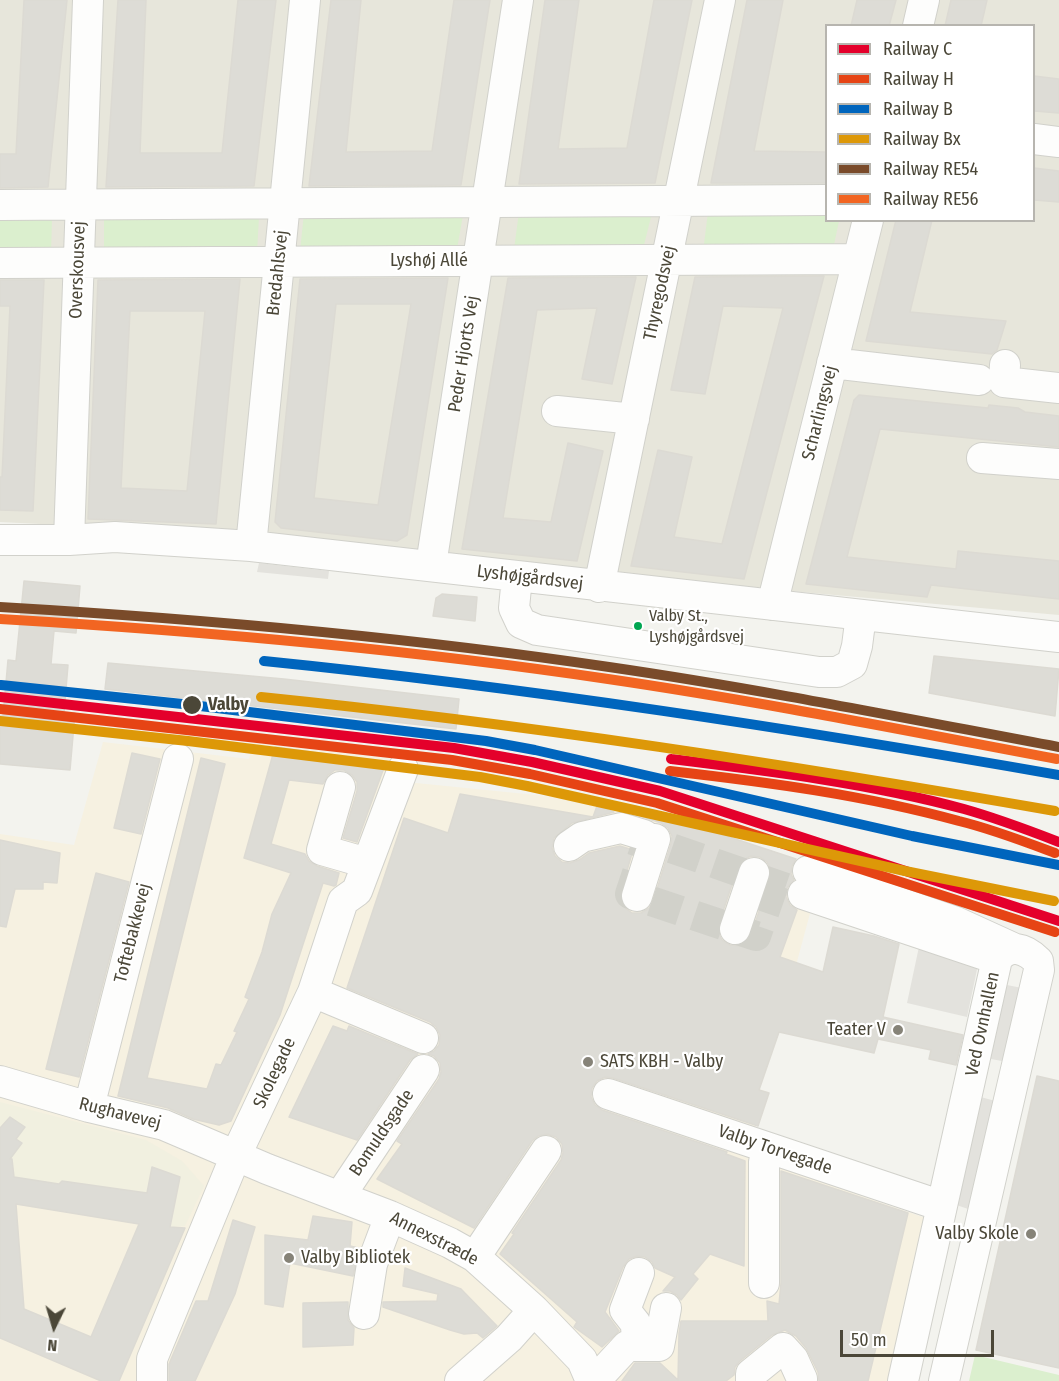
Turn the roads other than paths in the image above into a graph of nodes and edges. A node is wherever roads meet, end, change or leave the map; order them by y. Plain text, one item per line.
1 (88, 0) edge
2 (305, 0) edge
3 (518, 0) edge
4 (720, 0) edge
5 (924, 0) edge
6 (918, 24) edge
7 (1035, 139) edge
8 (1059, 142) edge
9 (825, 200) edge
10 (679, 201) junction
11 (488, 202) junction
12 (285, 203) junction
13 (81, 204) junction
14 (0, 205) edge
15 (867, 222) edge
16 (858, 259) junction
17 (666, 260) junction
18 (478, 261) junction
19 (279, 262) junction
20 (0, 263) edge
21 (78, 263) junction
22 (832, 363) junction
23 (1005, 365) dead end
24 (979, 380) dead end
25 (1059, 388) edge
26 (557, 411) dead end
27 (634, 419) junction
28 (982, 458) dead end
29 (1059, 464) edge
30 (0, 540) edge
31 (69, 540) junction
32 (251, 546) junction
33 (431, 565) junction
34 (517, 577) junction
35 (600, 587) junction
36 (771, 605) junction
37 (861, 615) junction
38 (1059, 637) edge
39 (178, 759) dead end
40 (403, 769) dead end
41 (340, 787) dead end
42 (569, 846) dead end
43 (367, 863) junction
44 (754, 873) dead end
45 (637, 896) dead end
46 (735, 929) dead end
47 (1005, 954) junction
48 (313, 992) junction
49 (423, 1038) dead end
50 (424, 1070) dead end
51 (0, 1081) edge
52 (608, 1094) dead end
53 (89, 1107) junction
54 (768, 1148) junction
55 (546, 1151) dead end
56 (236, 1155) junction
57 (340, 1196) junction
58 (390, 1216) junction
59 (948, 1219) junction
60 (476, 1257) junction
61 (639, 1273) dead end
62 (764, 1283) dead end
63 (666, 1308) dead end
64 (534, 1310) junction
65 (364, 1314) dead end
66 (637, 1346) junction
67 (152, 1379) edge
68 (802, 1379) dead end
69 (590, 1380) edge
70 (460, 1381) edge
71 (751, 1381) edge
72 (904, 1381) edge
73 (939, 1381) edge
74 (944, 1381) edge

1 - 13 street, Overskousvej
2 - 12 street, Bredahlsvej
3 - 11 street, Peder Hjorts Vej
4 - 10 street, Thyregodsvej
5 - 6 street
7 - 8 street
9 - 10 street
10 - 11 street
10 - 17 street, Thyregodsvej
11 - 12 street
11 - 18 street, Peder Hjorts Vej
12 - 13 street
12 - 19 street, Bredahlsvej
13 - 14 street
13 - 21 street, Overskousvej
15 - 16 street, Scharlingsvej
16 - 17 street, Lyshøj Allé
16 - 22 street, Scharlingsvej
17 - 18 street, Lyshøj Allé
17 - 27 street, Thyregodsvej
18 - 19 street, Lyshøj Allé
18 - 33 street, Peder Hjorts Vej
19 - 21 street, Lyshøj Allé
19 - 32 street, Bredahlsvej
20 - 21 street, Lyshøj Allé
21 - 31 street, Overskousvej
22 - 24 street
22 - 36 street, Scharlingsvej
23 - 25 street
26 - 27 street
27 - 35 street, Thyregodsvej
28 - 29 street
30 - 31 street, Lyshøjgårdsvej
31 - 32 street, Lyshøjgårdsvej
32 - 33 street, Lyshøjgårdsvej
33 - 34 street, Lyshøjgårdsvej
34 - 35 street, Lyshøjgårdsvej
34 - 37 street
35 - 36 street, Lyshøjgårdsvej
36 - 37 street, Lyshøjgårdsvej
37 - 38 street, Lyshøjgårdsvej
39 - 53 street, Toftebakkevej
40 - 43 street, Skolegade
41 - 43 street
42 - 45 street
43 - 48 street, Skolegade
44 - 46 street
47 - 47 street
47 - 59 street, Ved Ovnhallen
47 - 74 street
48 - 49 street
48 - 56 street, Skolegade
50 - 57 street, Bomuldsgade
51 - 53 street, Rughavevej
52 - 54 street, Valby Torvegade
53 - 56 street, Rughavevej
54 - 59 street, Valby Torvegade
54 - 62 street
55 - 60 street
56 - 57 street, Annexstræde
56 - 67 street, Skolegade
57 - 58 street, Annexstræde
58 - 60 street, Annexstræde
58 - 65 street
59 - 72 street, Ved Ovnhallen
59 - 73 street
60 - 64 street, Annexstræde
61 - 66 street
63 - 66 street
64 - 69 street, Annexstræde
64 - 70 street
66 - 69 street
68 - 71 street

